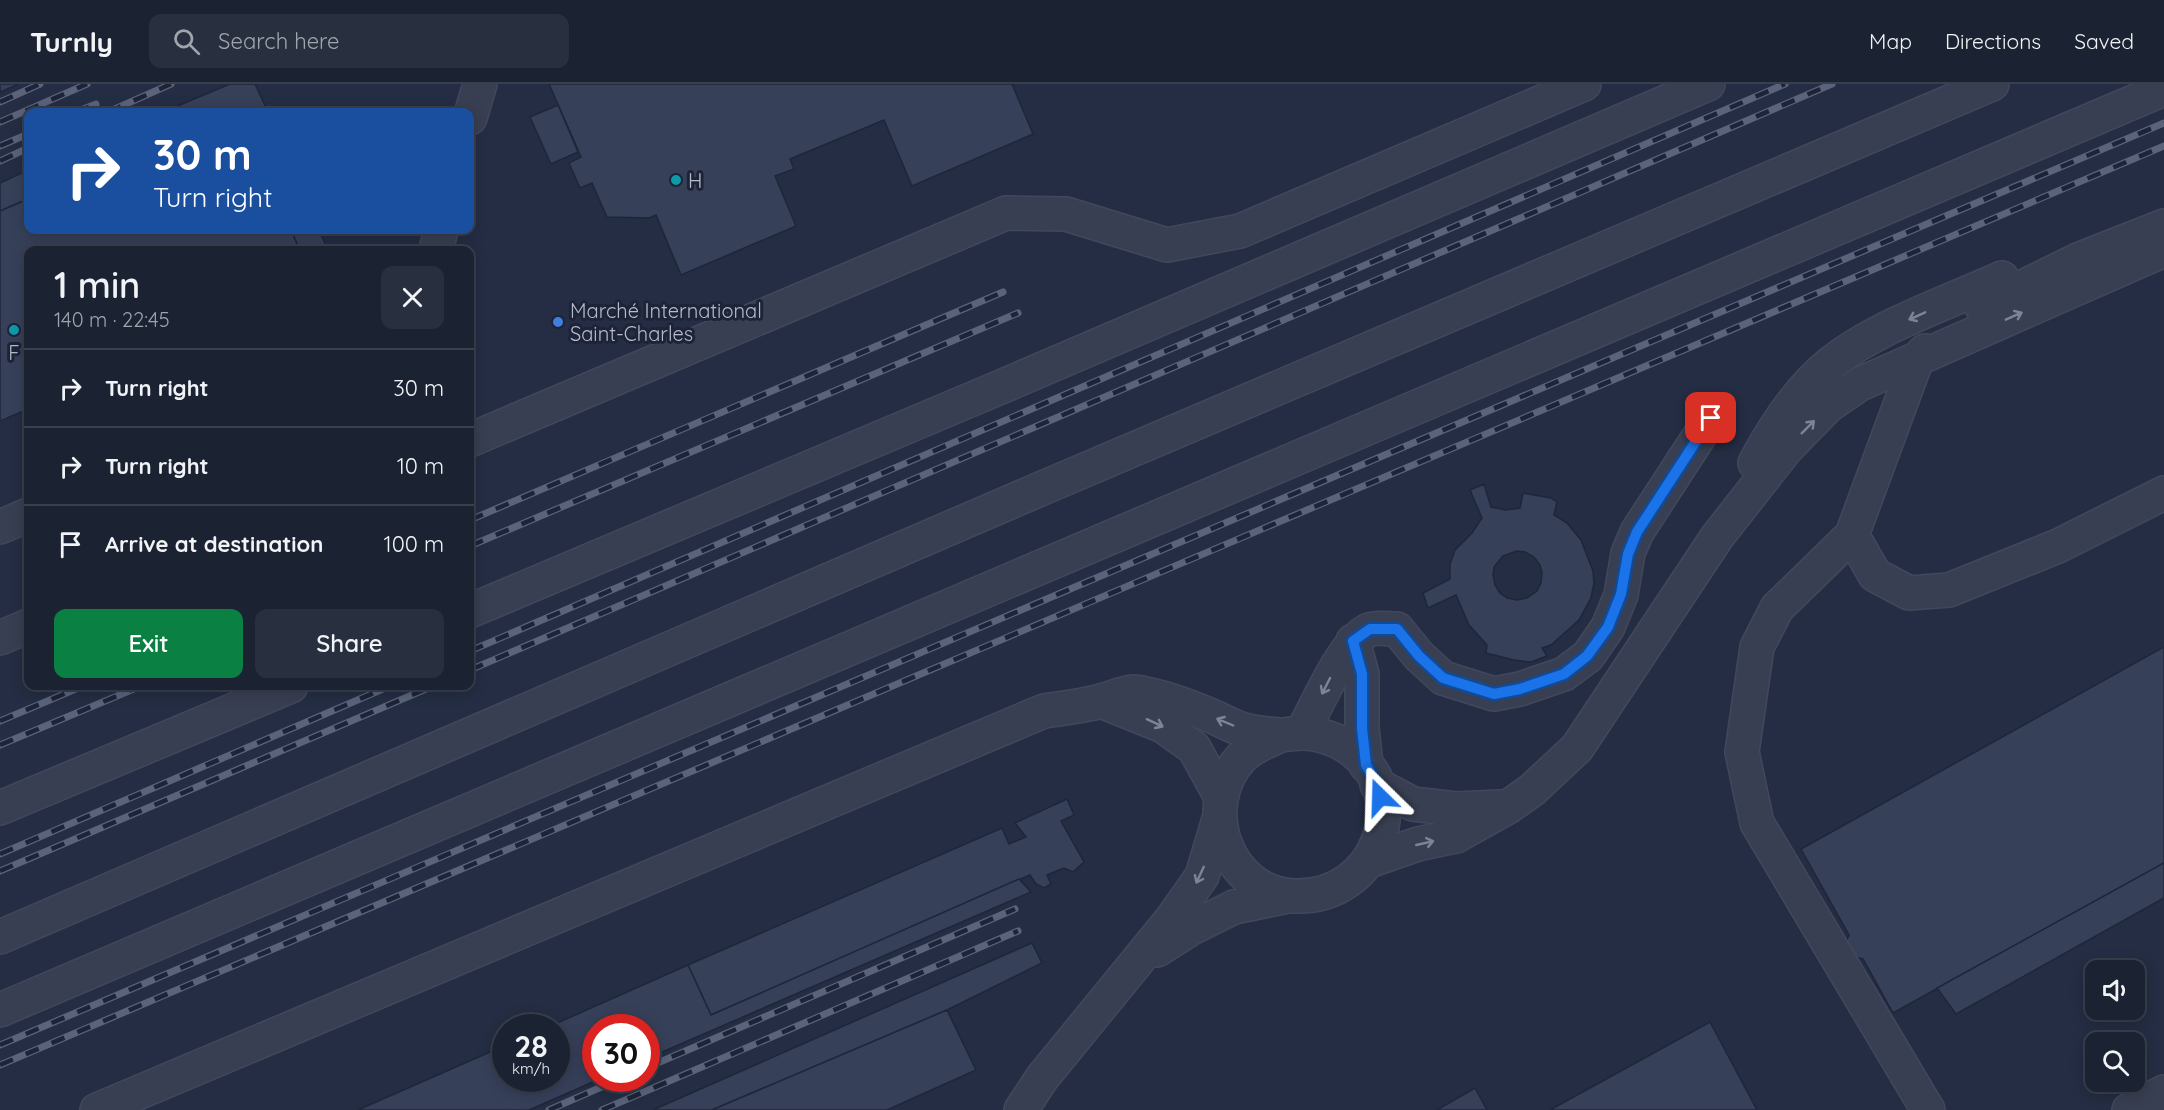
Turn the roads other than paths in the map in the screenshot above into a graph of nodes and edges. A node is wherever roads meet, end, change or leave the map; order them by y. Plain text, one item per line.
1 (480, 84) edge
2 (1584, 84) edge
3 (1707, 84) edge
4 (1992, 84) edge
5 (2164, 89) edge
6 (473, 108) edge
7 (2164, 211) edge
8 (2164, 226) edge
9 (2164, 250) edge
10 (1917, 359) junction
11 (1711, 418) dead end
12 (474, 438) edge
13 (2164, 493) edge
14 (24, 517) edge
15 (0, 527) edge
16 (1852, 535) junction
17 (1717, 537) junction
18 (474, 608) edge
19 (24, 628) edge
20 (0, 638) edge
21 (1353, 641) junction
22 (281, 690) edge
23 (1101, 701) junction
24 (1292, 734) junction
25 (1372, 775) junction
26 (1508, 807) junction
27 (0, 808) edge
28 (1220, 808) junction
29 (1369, 861) junction
30 (1288, 896) junction
31 (0, 937) edge
32 (1136, 963) junction
33 (0, 1010) edge
34 (2164, 1092) edge
35 (97, 1110) edge
36 (1021, 1110) edge
37 (1928, 1110) edge
38 (2129, 1110) edge

1 - 6 street
2 - 12 street
3 - 18 street
4 - 31 street
5 - 33 street
7 -> 17 street
8 - 10 street
10 -> 9 street
10 - 16 street
17 -> 10 street
11 - 21 street
13 - 16 street
14 - 15 street
16 - 37 street
17 - 26 street
19 - 20 street
21 -> 24 street
21 - 25 street
22 - 27 street
24 -> 23 street
23 -> 28 street
23 - 35 street
24 - 25 street
24 - 28 street
25 - 26 street
25 - 29 street
29 -> 26 street
28 - 30 street
28 -> 32 street
29 - 30 street
30 - 32 street
32 - 36 street
34 - 38 street

